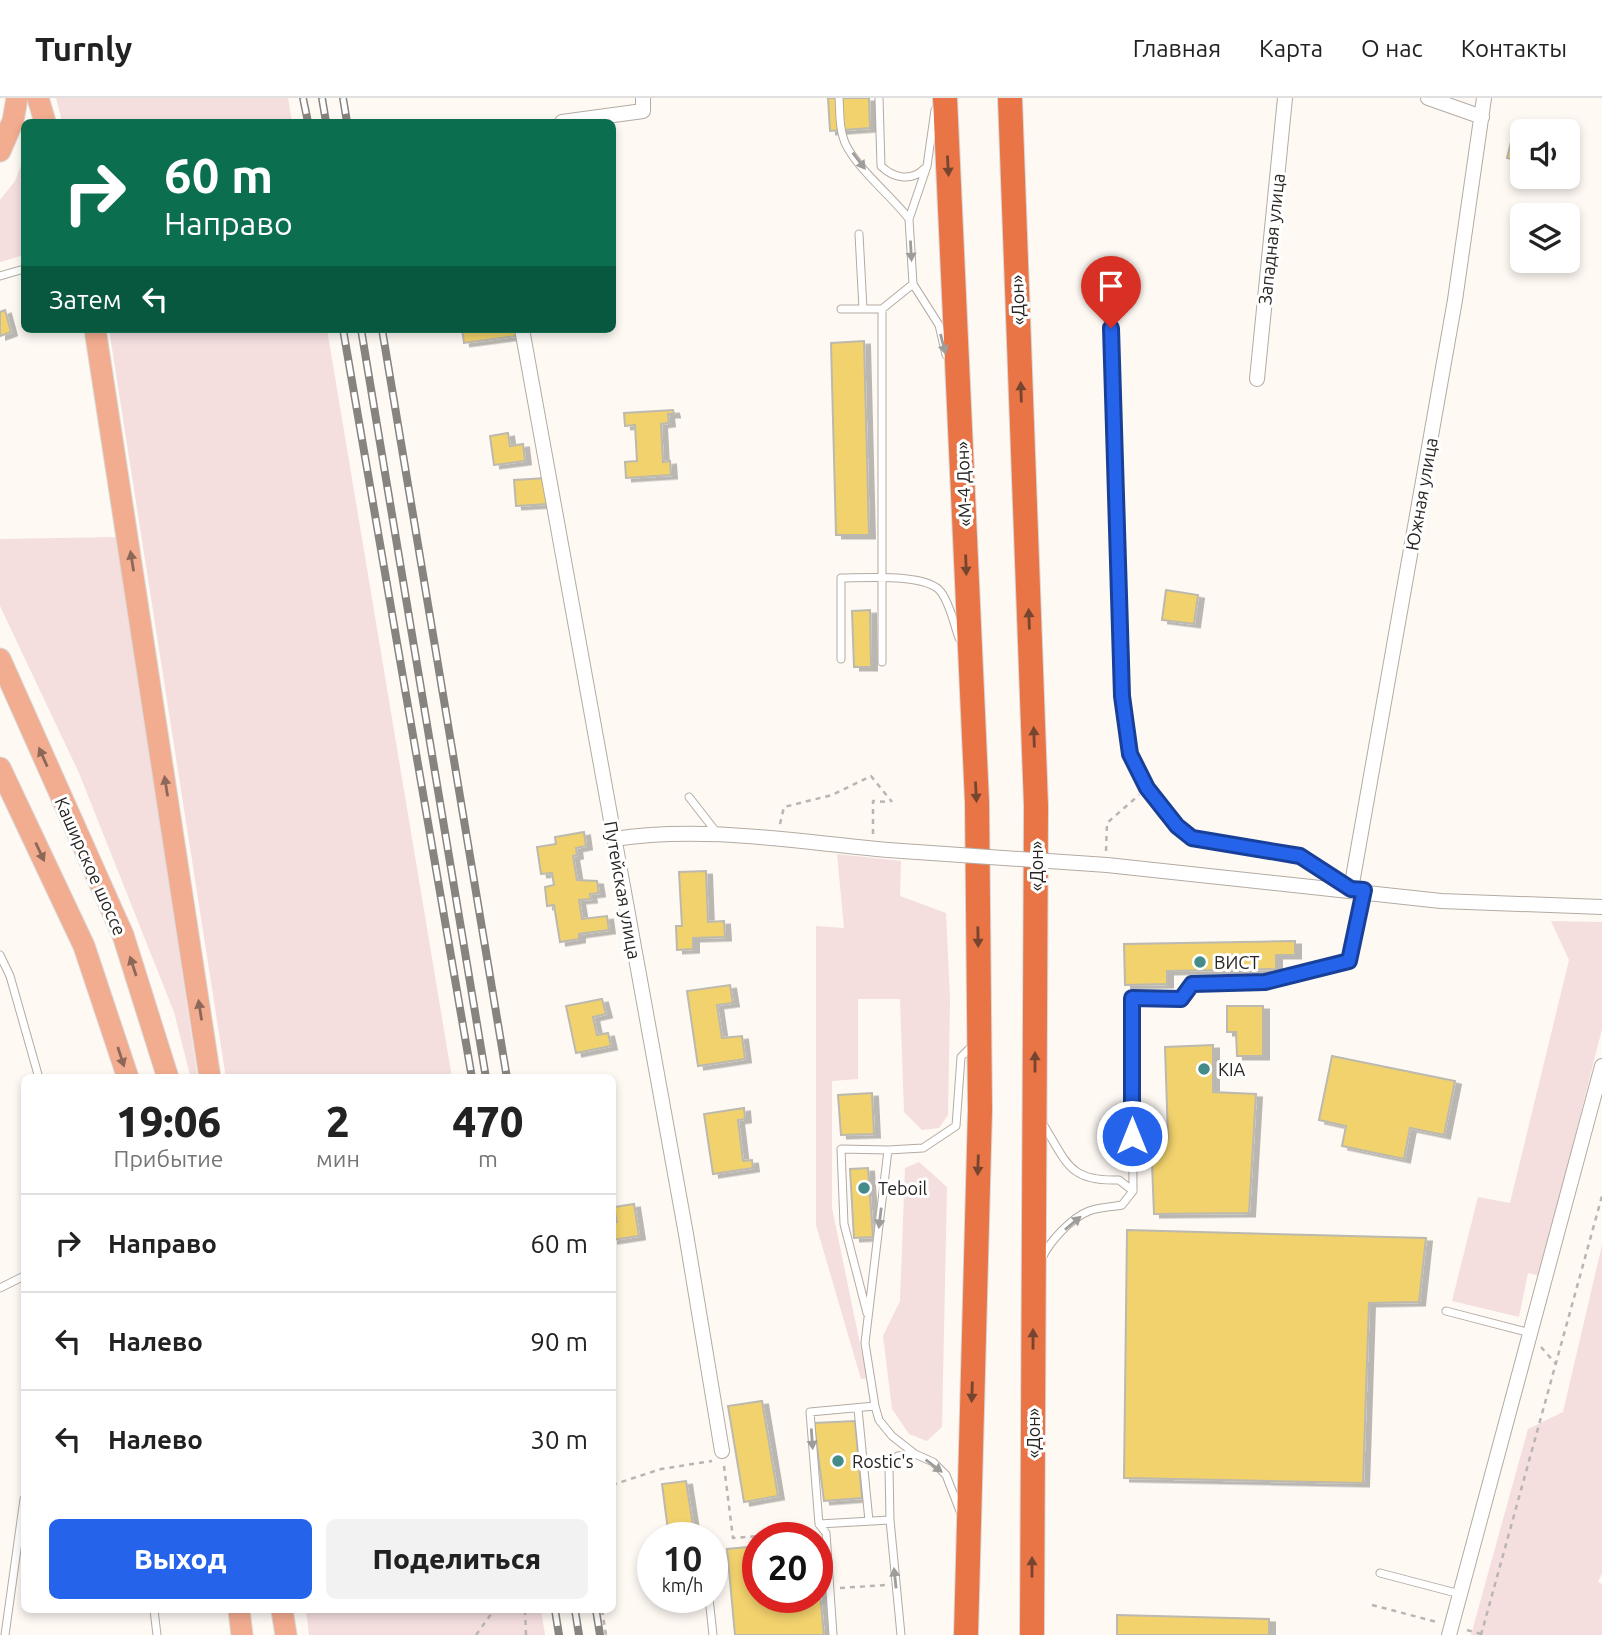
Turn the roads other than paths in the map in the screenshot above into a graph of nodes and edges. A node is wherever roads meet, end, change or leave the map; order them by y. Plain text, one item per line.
1 (18, 98) edge
2 (38, 98) edge
3 (643, 98) edge
4 (839, 98) edge
5 (879, 98) edge
6 (937, 98) edge
7 (945, 98) edge
8 (1010, 98) edge
9 (1284, 98) edge
10 (1428, 98) edge
11 (1484, 98) edge
12 (1482, 117) junction
13 (43, 119) edge
14 (584, 119) edge
15 (0, 151) edge
16 (927, 166) junction
17 (909, 219) junction
18 (859, 234) dead end
19 (21, 270) edge
20 (0, 276) edge
21 (913, 284) junction
22 (1110, 301) dead end
23 (841, 309) dead end
24 (863, 309) junction
25 (882, 309) junction
26 (96, 333) edge
27 (524, 333) edge
28 (1256, 379) dead end
29 (961, 413) junction
30 (882, 578) junction
31 (0, 659) edge
32 (841, 659) dead end
33 (882, 662) dead end
34 (968, 662) junction
35 (0, 768) edge
36 (689, 797) dead end
37 (717, 834) junction
38 (614, 839) junction
39 (1358, 890) junction
40 (1602, 907) edge
41 (0, 955) edge
42 (979, 1037) junction
43 (1602, 1066) edge
44 (38, 1074) edge
45 (127, 1074) edge
46 (167, 1074) edge
47 (209, 1074) edge
48 (1035, 1110) junction
49 (888, 1150) junction
50 (1133, 1191) junction
51 (1034, 1277) junction
52 (21, 1278) edge
53 (0, 1288) edge
54 (1446, 1311) dead end
55 (868, 1317) junction
56 (1530, 1333) junction
57 (875, 1406) junction
58 (858, 1409) junction
59 (722, 1451) road end
60 (915, 1454) junction
61 (21, 1518) edge
62 (890, 1520) junction
63 (869, 1521) junction
64 (818, 1522) edge
65 (833, 1523) edge
66 (968, 1531) junction
67 (1380, 1573) dead end
68 (1460, 1594) junction
69 (153, 1613) edge
70 (239, 1613) edge
71 (282, 1613) edge
72 (711, 1613) edge
73 (832, 1613) edge
74 (1450, 1630) edge
75 (3, 1632) edge
76 (157, 1635) edge
77 (242, 1635) edge
78 (286, 1635) edge
79 (713, 1635) edge
80 (833, 1635) edge
81 (901, 1635) edge
82 (966, 1635) edge
83 (1032, 1635) edge

1 - 15 main road
2 - 13 main road
3 - 14 street
4 -> 17 lane
5 - 16 lane
6 - 16 lane
7 -> 29 highway, «М-4 Дон»
48 -> 8 highway, «Дон»
9 - 28 street, Западная улица
10 - 12 street
11 - 12 street, Южная улица
12 - 39 street, Южная улица
16 - 17 lane
17 -> 21 lane
18 - 24 lane
19 - 20 lane
21 - 25 lane
21 -> 29 lane
22 - 39 lane
23 - 24 lane
24 - 25 lane
25 - 30 lane
47 -> 26 main road
27 - 38 street, Путейская улица
29 -> 34 highway, «М-4 Дон»
30 - 32 lane
30 - 33 lane
30 - 34 lane
46 -> 31 main road, Каширское шоссе
34 -> 42 highway, «М-4 Дон»
35 -> 45 main road
36 - 37 lane
37 - 38 street
37 - 39 street, bridge
38 - 59 street, Путейская улица
39 - 40 street
39 - 50 lane
41 - 44 lane
42 - 49 lane
42 -> 66 highway
43 - 56 street
48 - 50 lane
48 - 51 highway, «Дон»
49 -> 55 lane
49 - 55 lane
51 -> 50 lane
83 -> 51 highway, «Дон»
52 - 53 lane
54 - 56 lane
55 - 57 lane
56 - 68 street
57 - 58 lane
57 - 60 lane
58 - 63 lane
58 -> 64 lane
60 - 62 lane
60 -> 66 lane
61 - 75 lane
62 - 63 lane
81 -> 62 lane
63 - 65 lane
66 - 82 highway
67 - 68 lane
68 - 74 street
69 - 76 lane
70 - 77 main road
71 - 78 main road
72 - 79 lane
73 - 80 lane

